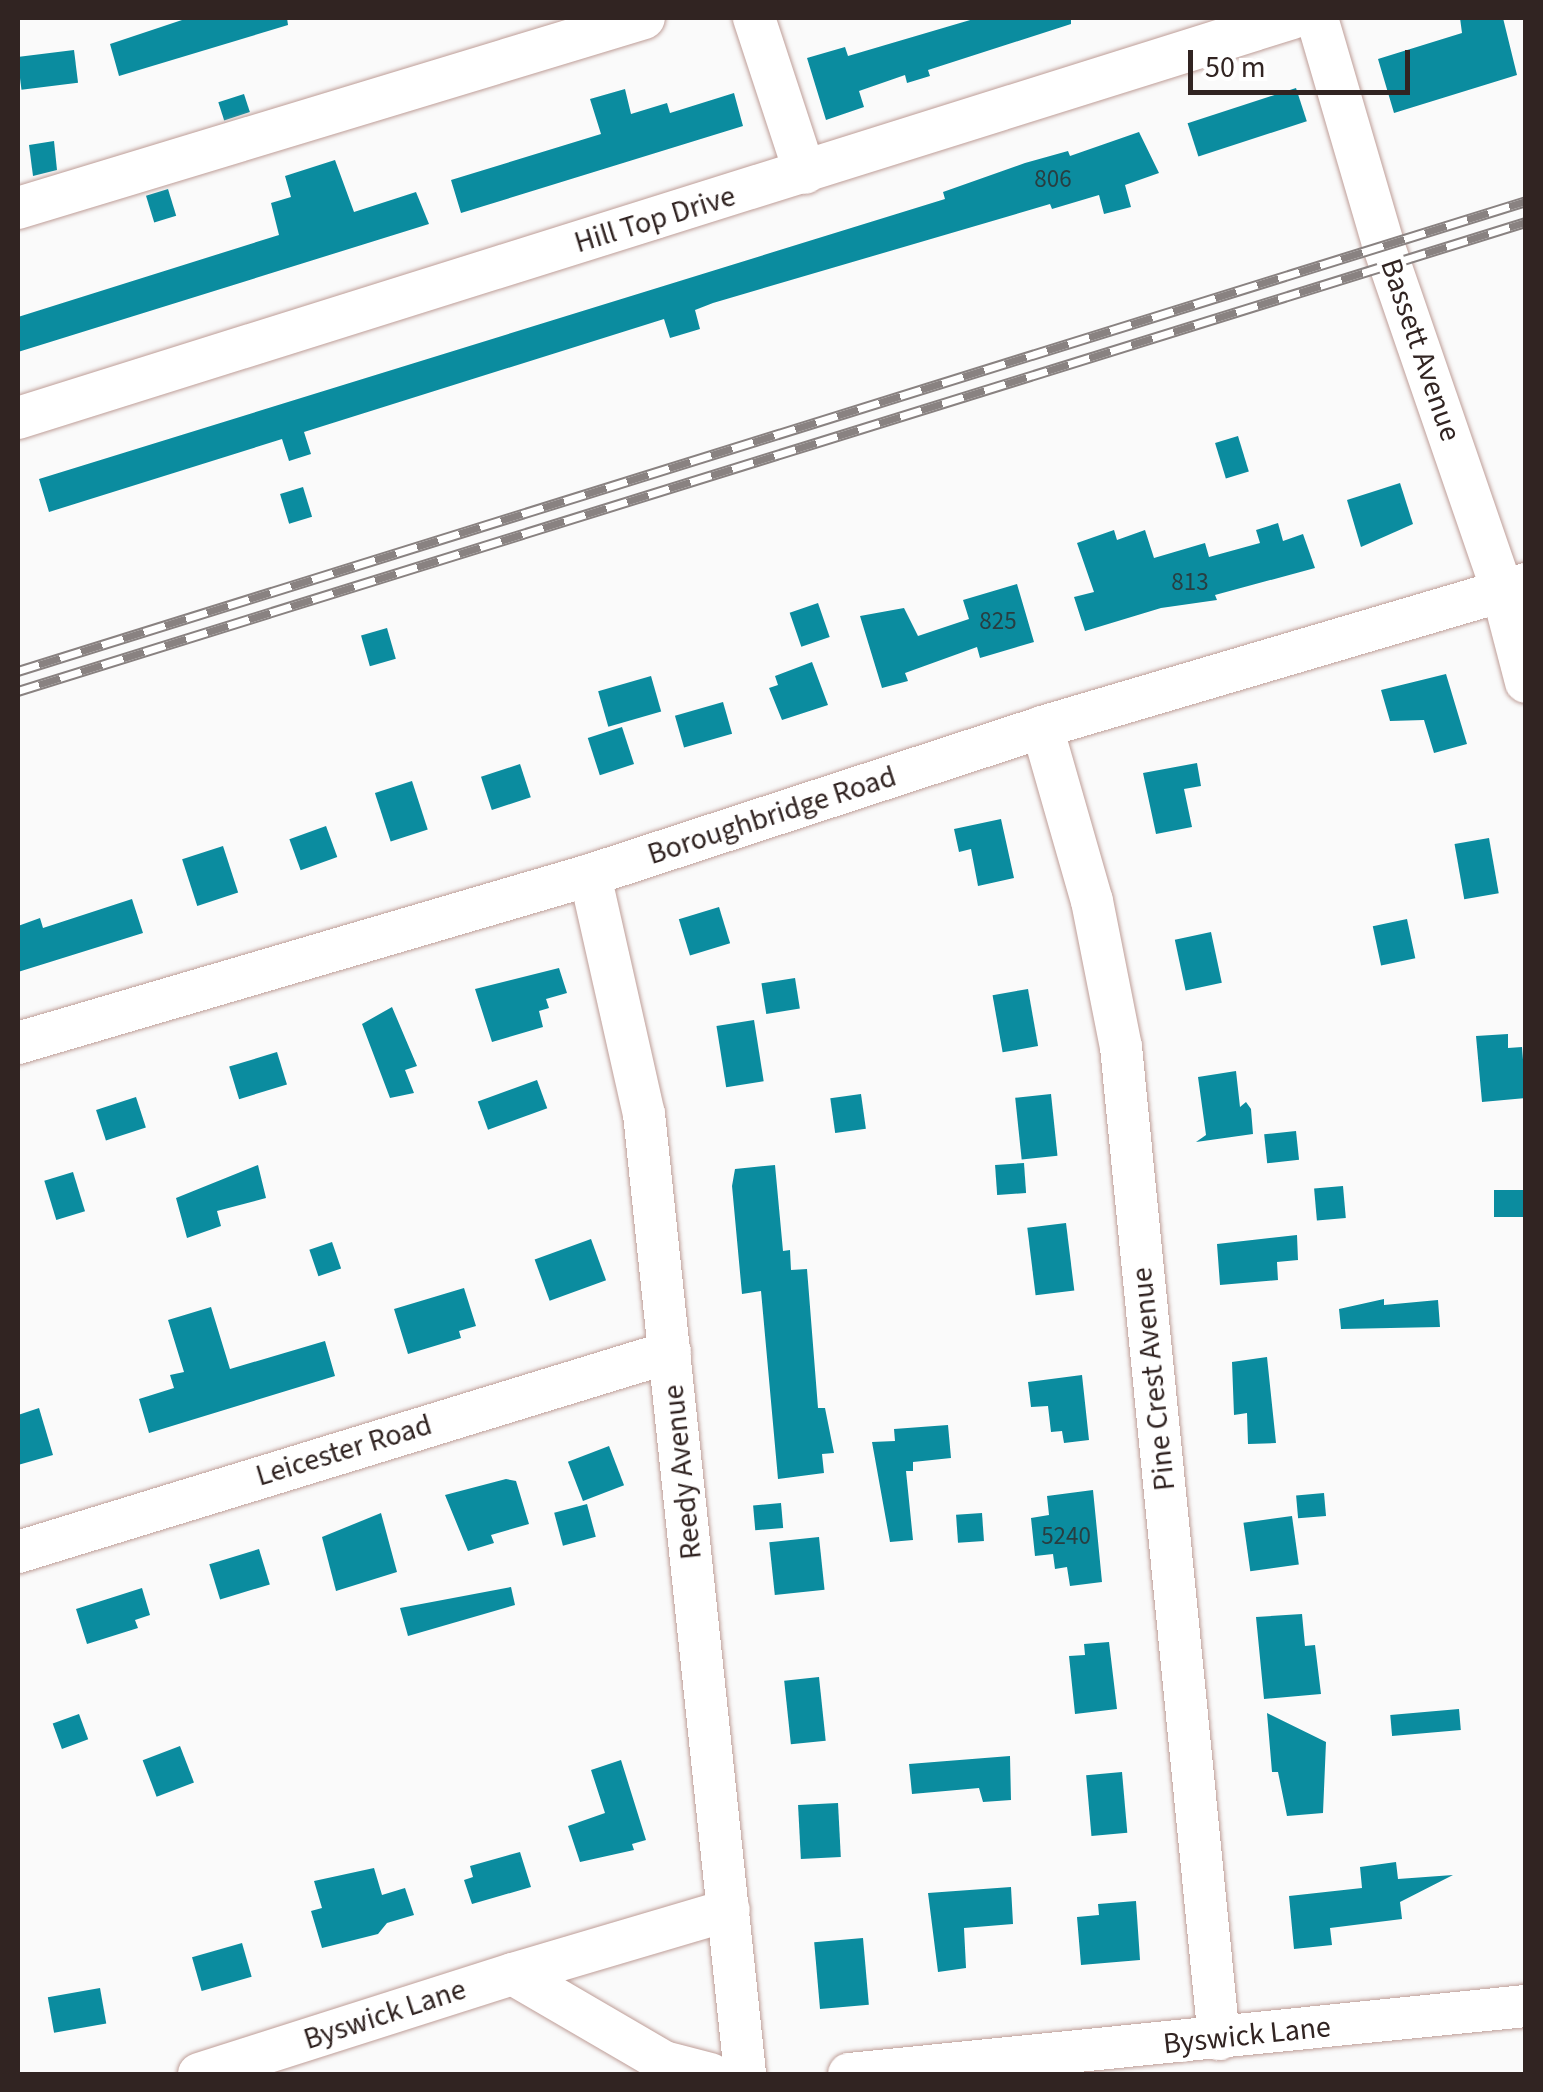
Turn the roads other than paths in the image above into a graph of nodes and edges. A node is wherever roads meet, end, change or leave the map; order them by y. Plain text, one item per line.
1 (644, 18) edge
2 (754, 18) edge
3 (1292, 18) edge
4 (1316, 18) edge
5 (805, 173) junction
6 (18, 208) edge
7 (18, 418) edge
8 (1514, 587) edge
9 (1526, 682) edge
10 (1042, 727) junction
11 (590, 876) junction
12 (18, 1044) edge
13 (670, 1352) junction
14 (18, 1552) edge
15 (729, 1910) junction
16 (513, 1974) junction
17 (1526, 2006) edge
18 (1219, 2039) junction
19 (199, 2074) edge
20 (710, 2074) edge
21 (745, 2074) edge
22 (849, 2074) edge

1 - 6 street
2 - 5 street
3 - 5 street, Hill Top Drive
4 - 8 street, Bassett Avenue
5 - 7 street, Hill Top Drive
8 - 9 street, Bassett Avenue
8 - 10 street, Boroughbridge Road
10 - 11 street, Boroughbridge Road
10 - 18 street, Pine Crest Avenue
11 - 12 street, Boroughbridge Road
11 - 13 street, Reedy Avenue
13 - 14 street, Leicester Road
13 - 15 street, Reedy Avenue
15 - 16 street, Byswick Lane
15 - 21 street, Reedy Avenue
16 - 19 street, Byswick Lane
16 - 20 street
17 - 18 street, Byswick Lane
18 - 22 street, Byswick Lane

